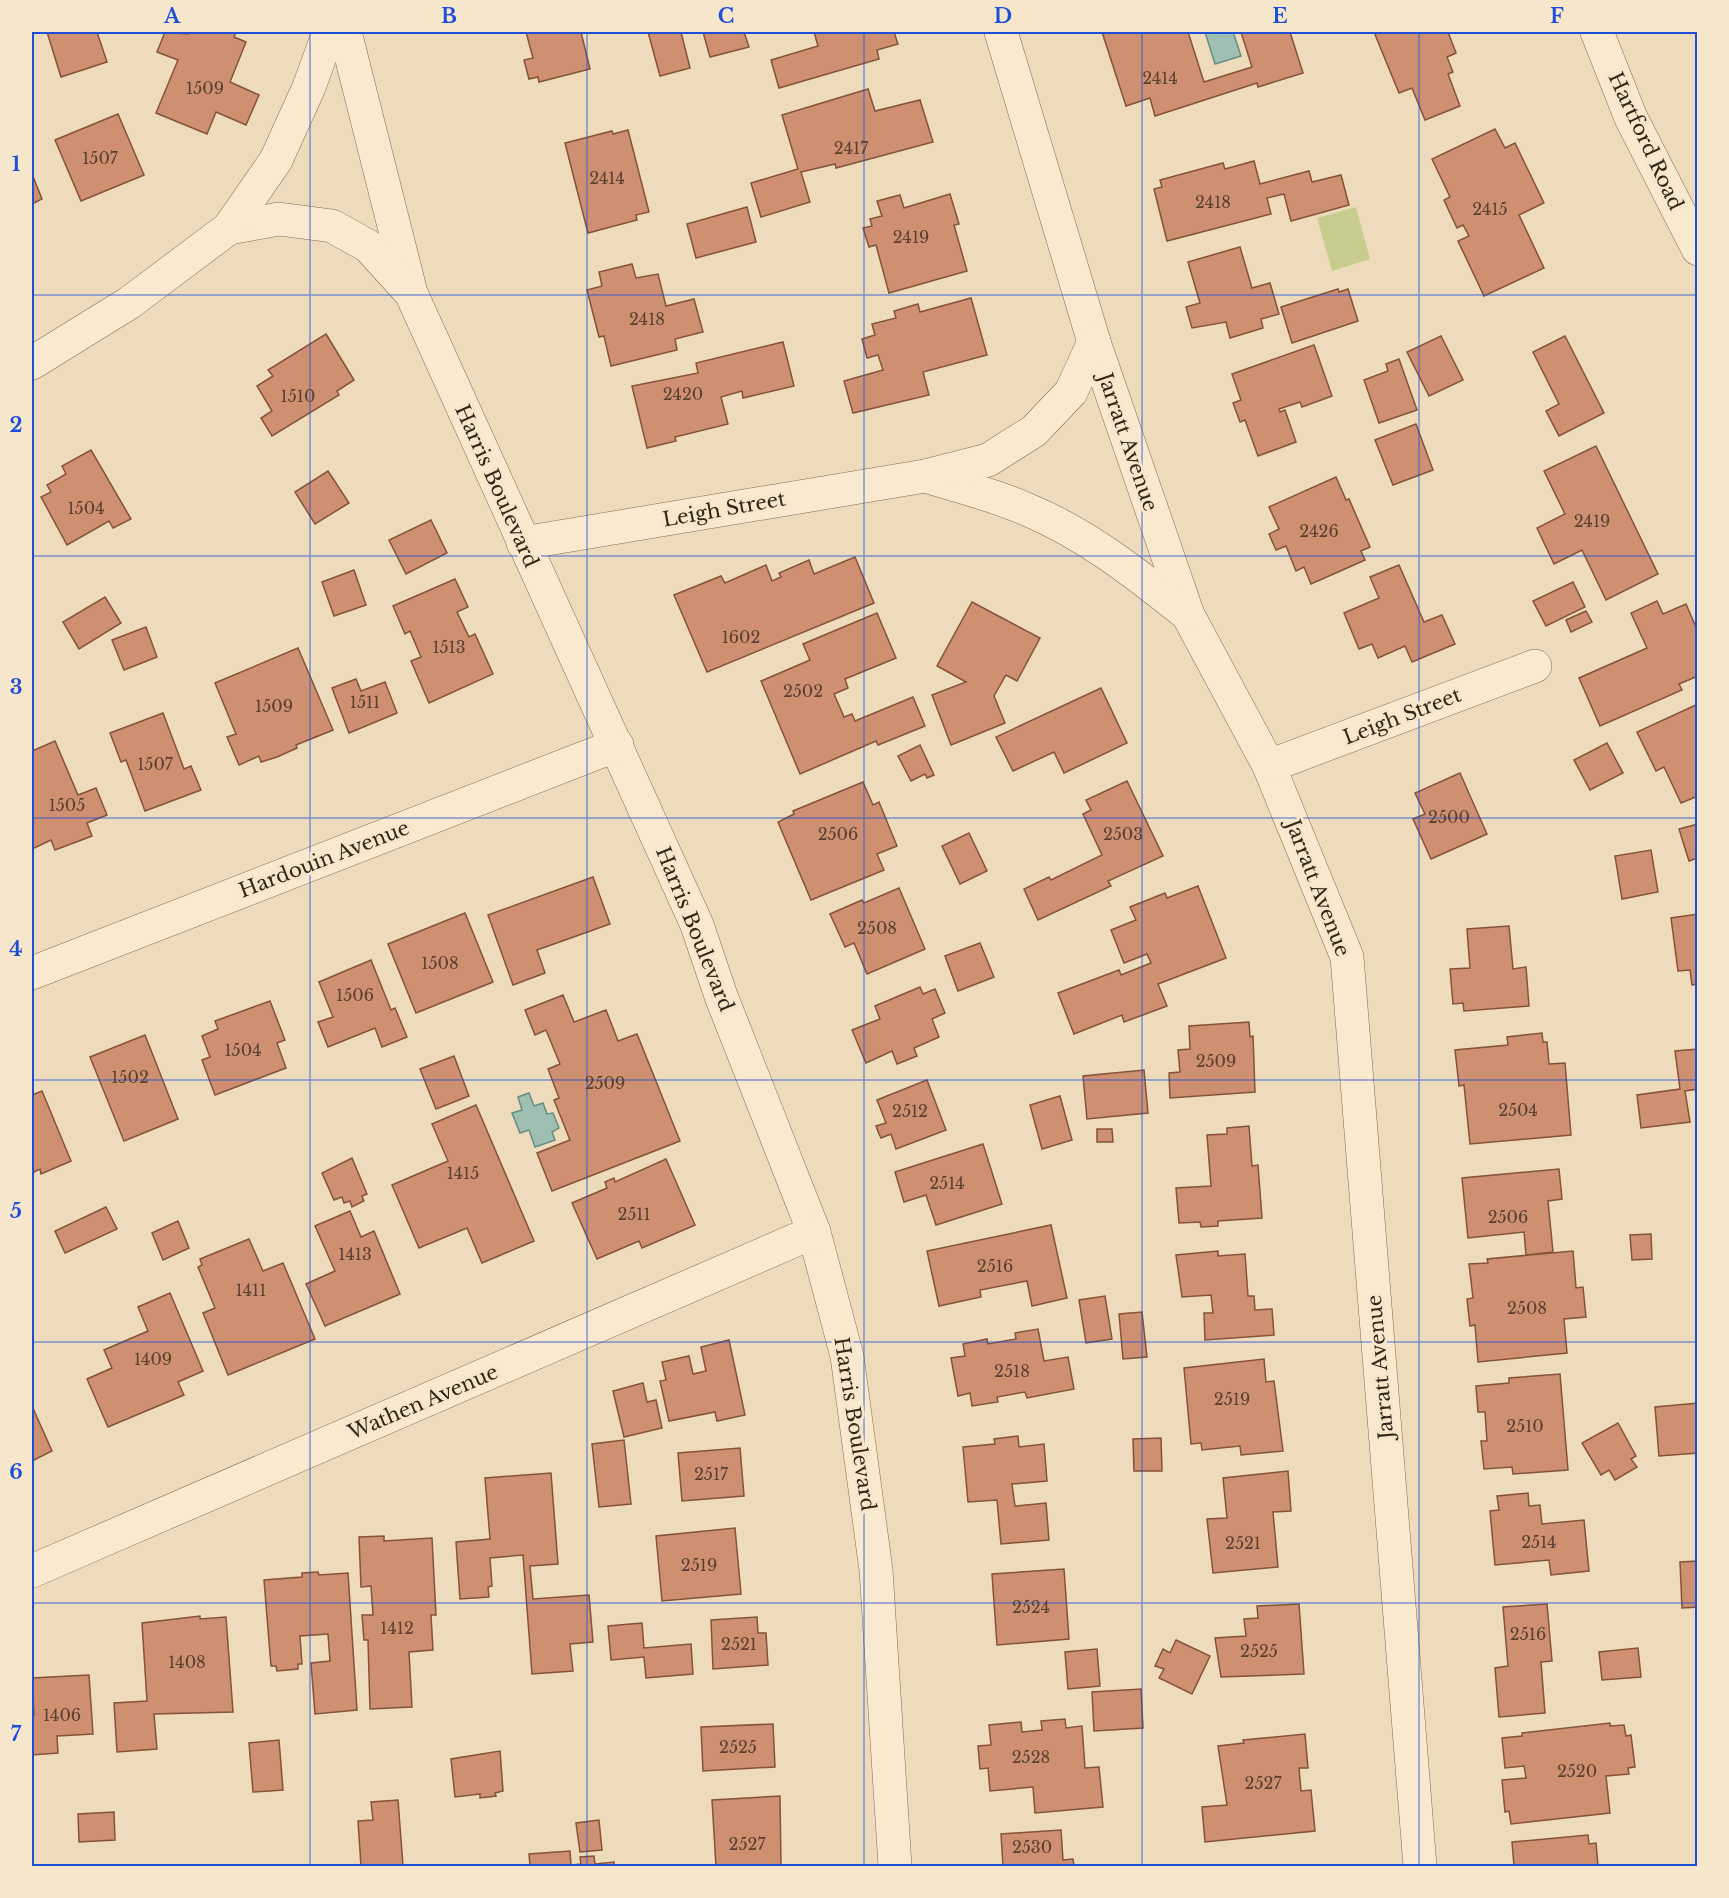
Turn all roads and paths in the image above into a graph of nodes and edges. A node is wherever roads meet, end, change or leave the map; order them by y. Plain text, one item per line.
1 (329, 32) edge
2 (345, 32) edge
3 (1001, 32) edge
4 (1597, 32) edge
5 (229, 228) junction
6 (1698, 249) edge
7 (411, 293) junction
8 (1094, 342) junction
9 (32, 363) edge
10 (925, 476) junction
11 (523, 543) junction
12 (1188, 615) junction
13 (1535, 666) dead end
14 (617, 745) junction
15 (1269, 766) junction
16 (32, 973) edge
17 (814, 1232) junction
18 (32, 1571) edge
19 (895, 1866) edge
20 (1420, 1866) edge

1 - 5 street
2 - 7 street, Harris Boulevard
3 - 8 street, Jarratt Avenue
4 - 6 street, Hartford Road
5 - 7 street
5 - 9 street
7 - 11 street, Harris Boulevard
8 - 10 street, Leigh Street
8 - 12 street, Jarratt Avenue
10 - 11 street, Leigh Street
10 - 12 street, Leigh Street
11 - 14 street, Harris Boulevard
12 - 15 street, Jarratt Avenue
13 - 15 street, Leigh Street
14 - 16 street, Hardouin Avenue
14 - 17 street, Harris Boulevard
15 - 20 street, Jarratt Avenue
17 - 18 street, Wathen Avenue
17 - 19 street, Harris Boulevard

